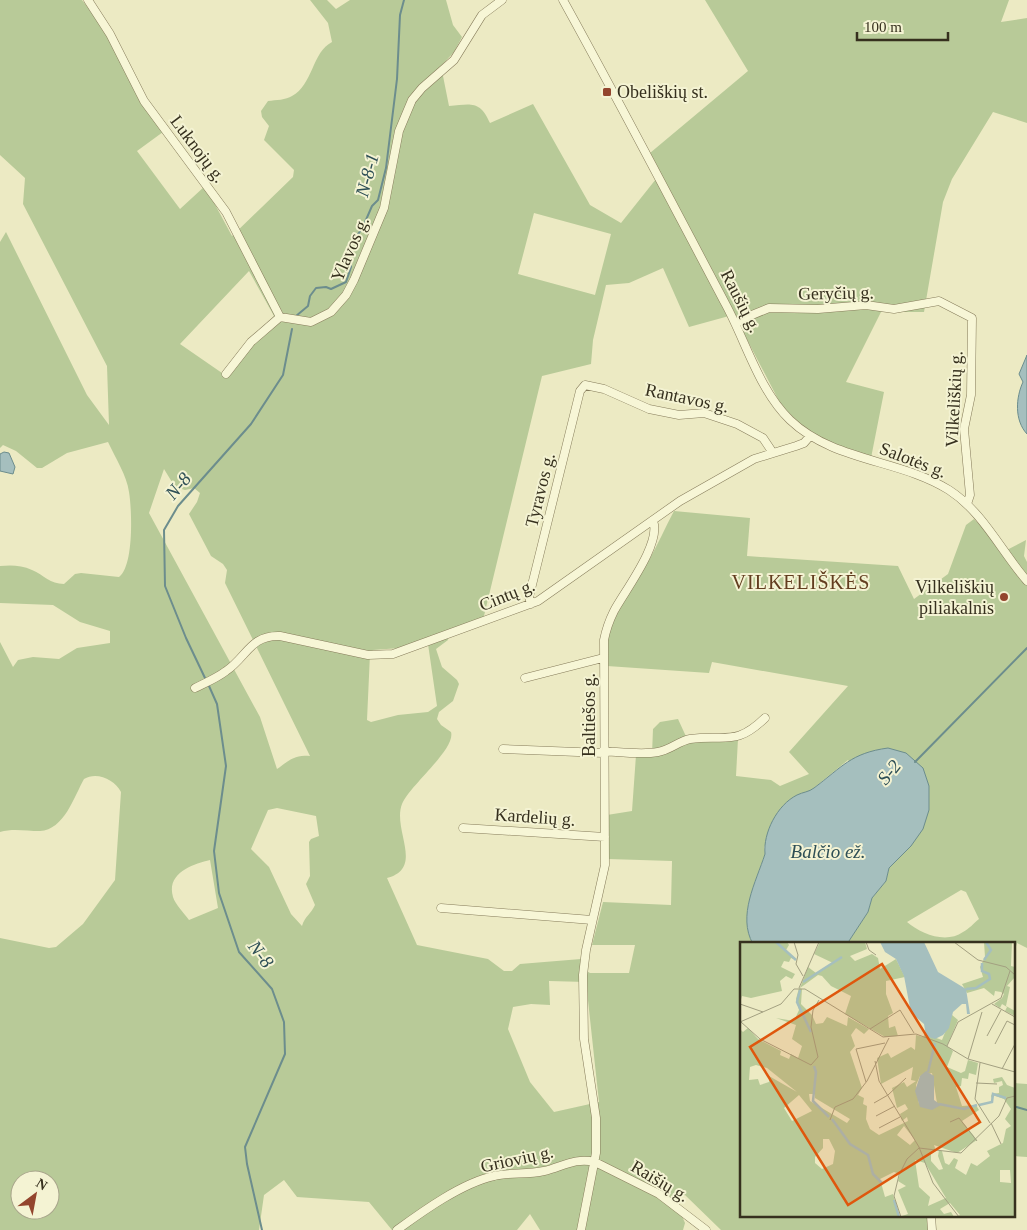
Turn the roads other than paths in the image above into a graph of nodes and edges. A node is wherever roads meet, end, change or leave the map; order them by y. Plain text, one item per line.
1 (88, 0) edge
2 (502, 0) edge
3 (563, 0) edge
4 (280, 318) junction
5 (736, 324) junction
6 (973, 324) joint
7 (226, 374) dead end
8 (585, 385) joint
9 (810, 436) junction
10 (774, 453) junction
11 (967, 504) junction
12 (653, 521) junction
13 (1027, 581) edge
14 (531, 604) junction
15 (603, 658) junction
16 (525, 678) dead end
17 (195, 688) dead end
18 (765, 718) dead end
19 (502, 749) dead end
20 (603, 752) junction
21 (463, 828) dead end
22 (605, 836) junction
23 (441, 908) dead end
24 (592, 920) junction
25 (595, 1162) junction
26 (397, 1230) edge
27 (581, 1230) edge
28 (706, 1230) edge

1 - 4 street, Luknojų g.
2 - 4 street, Ylavos g.
3 - 5 street, Raušių g.
4 - 7 street
5 - 6 street, Geryčių g.
5 - 9 street, Raušių g.
6 - 11 street, Vilkeliškių g.
8 - 10 street, Rantavos g.
8 - 14 street, Tyravos g.
9 - 10 street, Cintų g.
9 - 11 street, Salotės g.
10 - 12 street, Cintų g.
11 - 13 street, Salotės g.
12 - 14 street, Cintų g.
12 - 15 street, Baltiešos g.
14 - 17 street, Cintų g.
15 - 16 street
15 - 20 street, Baltiešos g.
18 - 20 street
19 - 20 street
20 - 22 street, Baltiešos g.
21 - 22 street, Kardelių g.
22 - 24 street, Baltiešos g.
23 - 24 street
24 - 25 street, Baltiešos g.
25 - 26 street, Griovių g.
25 - 27 street, Baltiešos g.
25 - 28 street, Raišių g.

